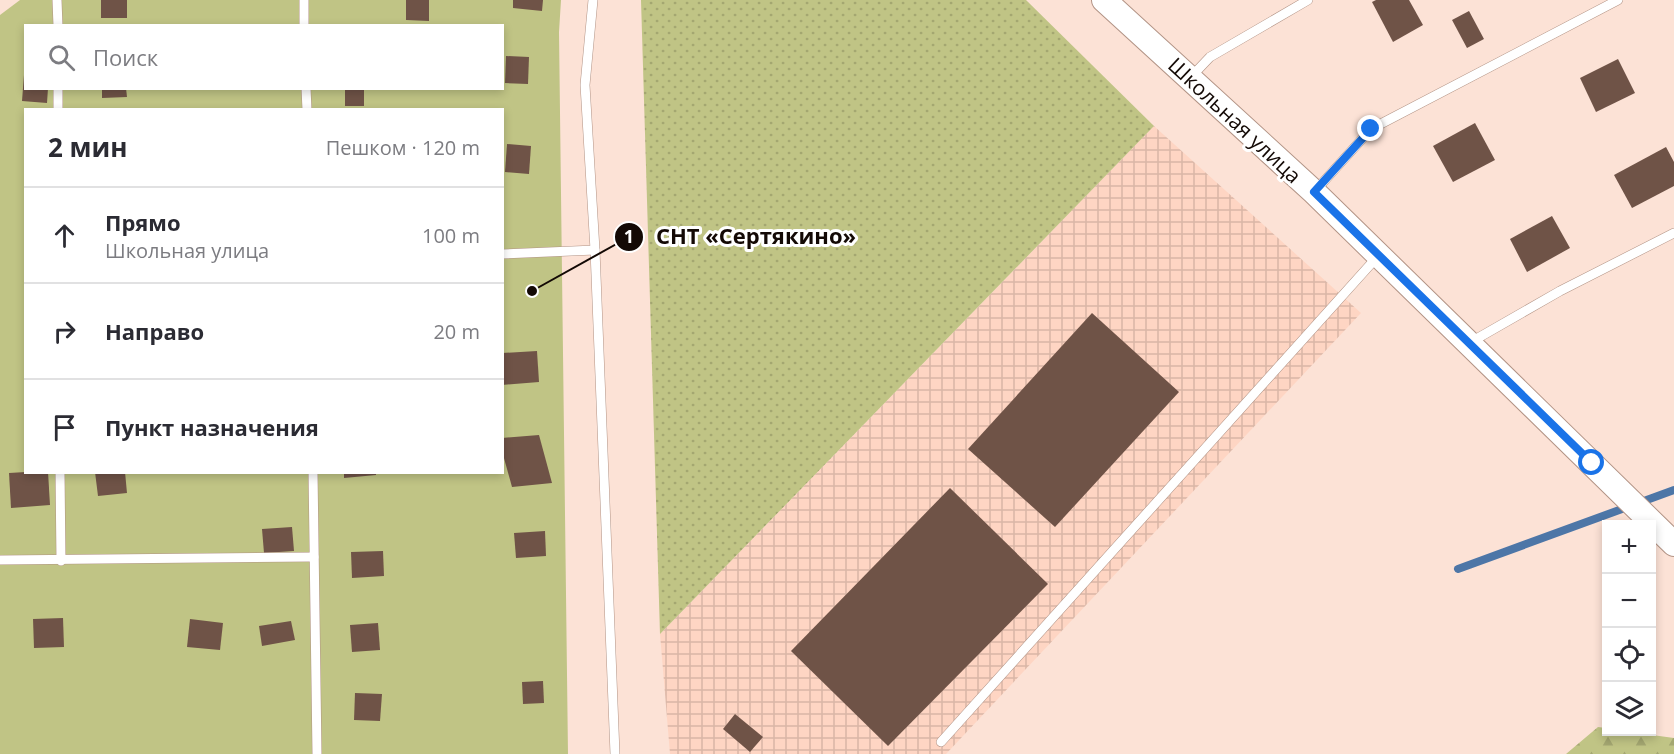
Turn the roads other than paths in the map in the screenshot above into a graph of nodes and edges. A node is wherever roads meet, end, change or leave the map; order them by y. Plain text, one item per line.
1 (57, 0) edge
2 (304, 0) edge
3 (593, 0) edge
4 (1104, 0) edge
5 (1308, 0) edge
6 (1618, 0) edge
7 (58, 24) edge
8 (304, 24) edge
9 (1190, 78) junction
10 (58, 90) edge
11 (306, 90) edge
12 (58, 108) edge
13 (307, 108) edge
14 (1314, 192) junction
15 (1674, 233) edge
16 (595, 250) junction
17 (504, 254) edge
18 (1378, 256) junction
19 (1469, 343) junction
20 (60, 474) edge
21 (313, 474) edge
22 (1674, 544) edge
23 (314, 557) junction
24 (0, 560) edge
25 (61, 561) junction
26 (941, 742) dead end
27 (317, 754) edge
28 (615, 754) edge

1 - 7 lane
2 - 8 lane
3 - 16 lane
4 - 9 street, Школьная улица
5 - 9 lane
6 - 14 lane
9 - 14 street, Школьная улица
10 - 12 lane
11 - 13 lane
14 - 18 street, Школьная улица
15 - 19 lane
16 - 17 lane
16 - 28 lane
18 - 19 street, Школьная улица
18 - 26 lane
19 - 22 street, Школьная улица
20 - 25 lane
21 - 23 lane
23 - 25 lane
23 - 27 lane
24 - 25 lane

